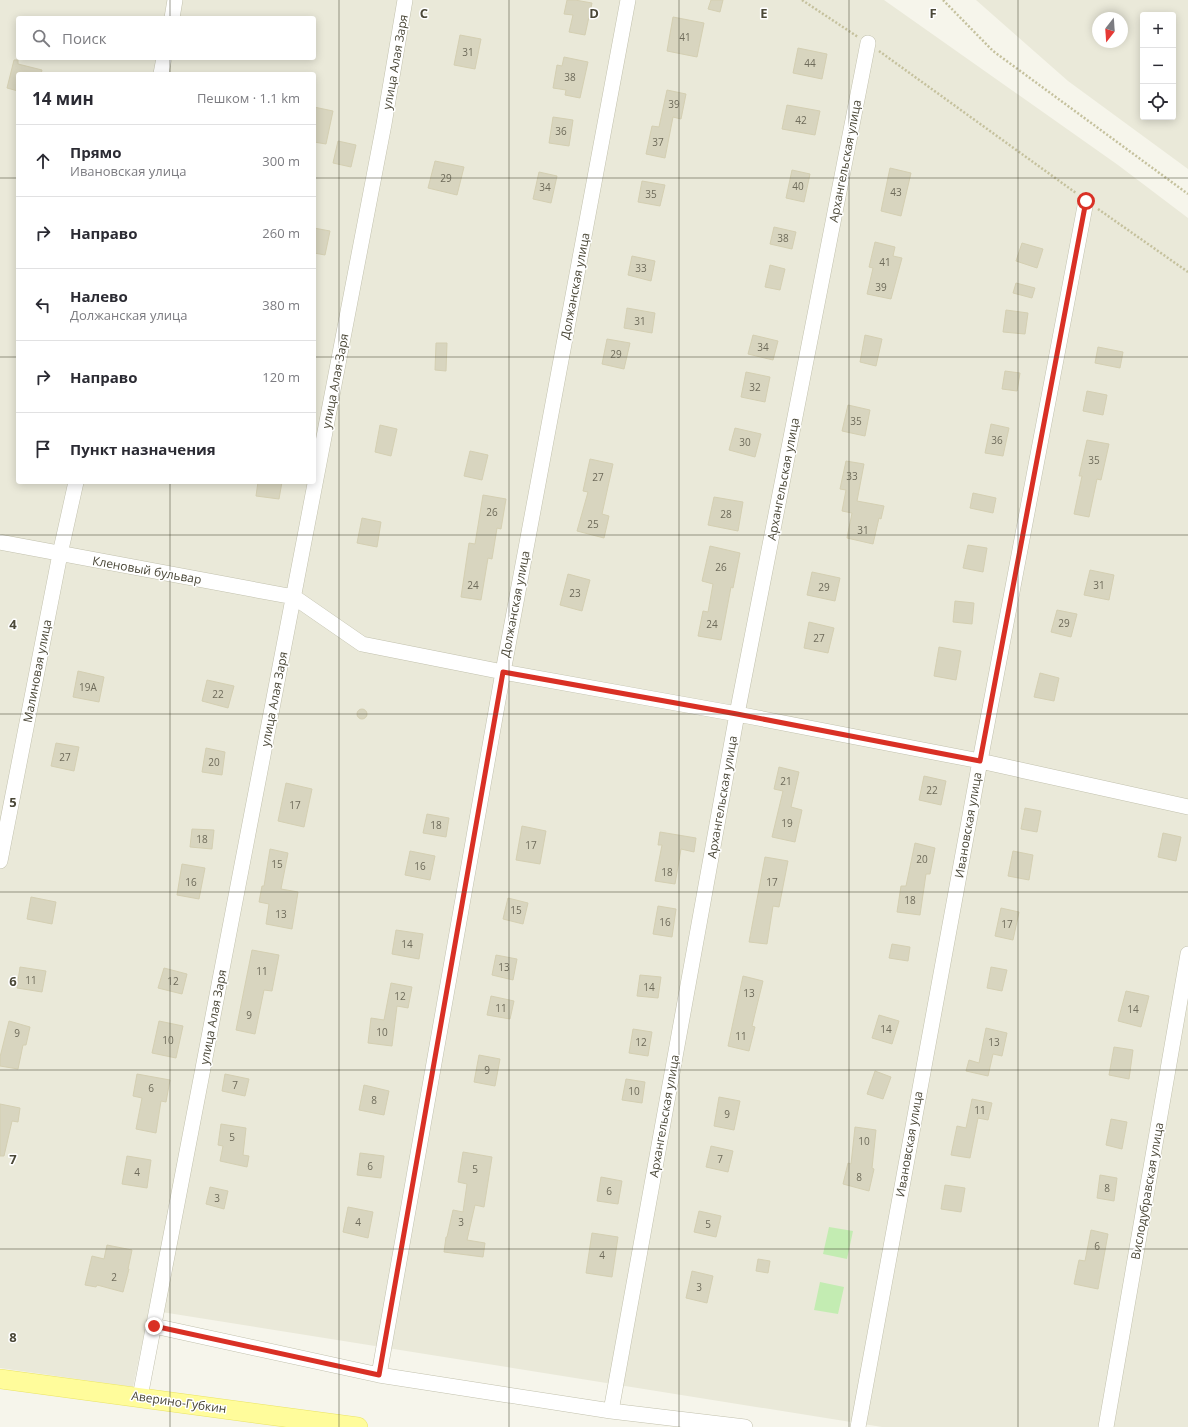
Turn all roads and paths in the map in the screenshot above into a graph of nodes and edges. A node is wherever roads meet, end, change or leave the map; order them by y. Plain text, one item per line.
1 (175, 0) edge
2 (405, 0) edge
3 (628, 0) edge
4 (802, 0) edge
5 (943, 0) edge
6 (172, 16) edge
7 (868, 43) junction
8 (164, 60) edge
9 (161, 72) edge
10 (1188, 194) edge
11 (1086, 201) junction
12 (1188, 272) edge
13 (316, 481) edge
14 (76, 484) edge
15 (316, 484) edge
16 (0, 542) edge
17 (60, 554) junction
18 (294, 597) junction
19 (503, 672) junction
20 (737, 714) junction
21 (980, 761) junction
22 (1188, 807) edge
23 (0, 861) edge
24 (1188, 954) edge
25 (154, 1326) junction
26 (379, 1375) junction
27 (0, 1379) edge
28 (140, 1397) junction
29 (611, 1411) junction
30 (358, 1427) edge
31 (746, 1427) edge
32 (858, 1427) edge
33 (1106, 1427) edge

1 - 6 street
2 - 13 street, улица Алая Заря
3 - 19 street, Должанская улица
4 - 7 path
5 - 10 path
7 - 11 path
7 - 20 street, Архангельская улица
8 - 9 street
11 - 12 path
11 - 21 street, Ивановская улица
14 - 17 street, Малиновая улица
15 - 18 street, улица Алая Заря
16 - 17 street, Кленовый бульвар
17 - 18 street, Кленовый бульвар
17 - 23 street, Малиновая улица
18 - 19 street
18 - 25 street, улица Алая Заря
19 - 20 street
19 - 26 street, Должанская улица
20 - 21 street
20 - 29 street, Архангельская улица
21 - 22 street
21 - 32 street, Ивановская улица
24 - 33 street, Вислодубравская улица
25 - 26 street
25 - 28 street, улица Алая Заря
26 - 29 street
27 - 28 main road, Аверино-Губкин
28 - 30 main road, Аверино-Губкин
29 - 31 street

